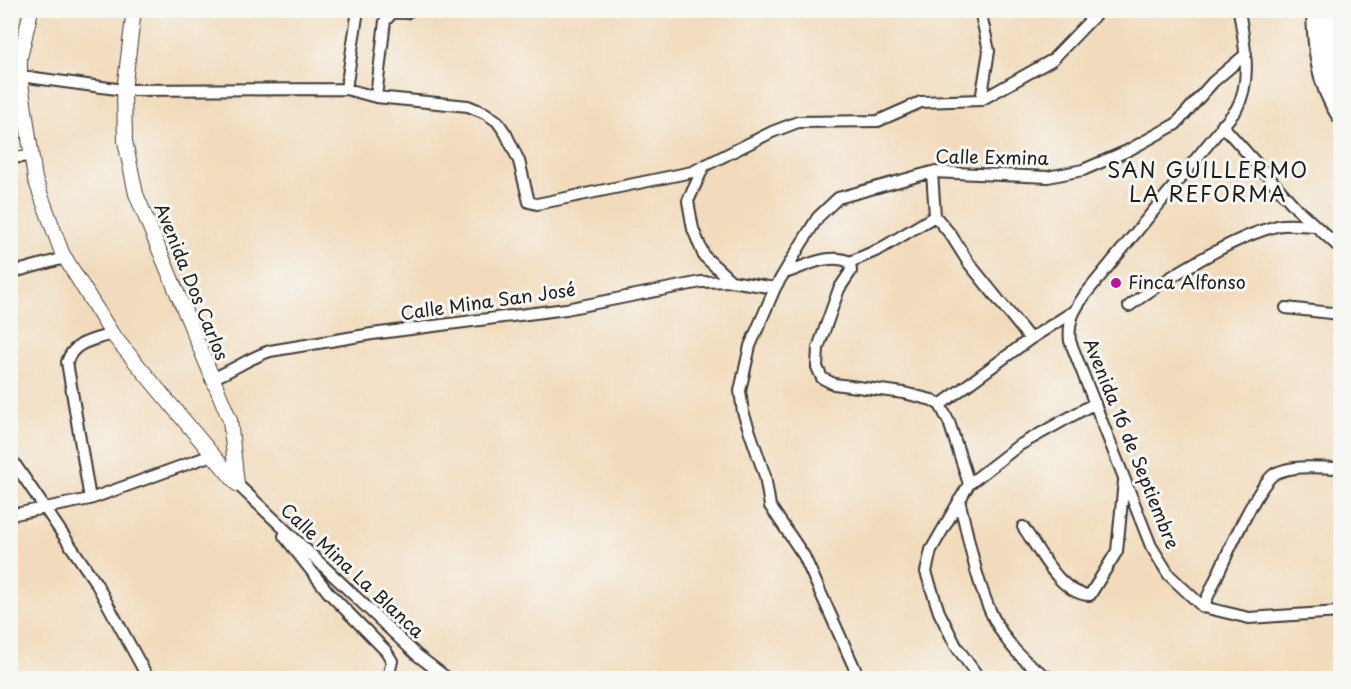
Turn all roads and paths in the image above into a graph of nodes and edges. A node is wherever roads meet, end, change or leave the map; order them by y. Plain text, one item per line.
1 (31, 10) edge
2 (134, 10) edge
3 (358, 10) edge
4 (411, 10) edge
5 (980, 10) edge
6 (1100, 10) edge
7 (1239, 10) edge
8 (1315, 10) edge
9 (1330, 10) edge
10 (392, 11) edge
11 (1246, 54) junction
12 (15, 56) edge
13 (20, 76) junction
14 (1341, 86) edge
15 (346, 89) junction
16 (124, 90) junction
17 (376, 97) junction
18 (981, 100) junction
19 (10, 108) edge
20 (25, 108) junction
21 (1341, 115) edge
22 (1222, 125) junction
23 (31, 156) junction
24 (10, 158) edge
25 (704, 166) junction
26 (932, 172) junction
27 (935, 216) junction
28 (1315, 226) junction
29 (1341, 248) edge
30 (64, 258) junction
31 (850, 262) junction
32 (10, 273) edge
33 (785, 273) junction
34 (731, 281) junction
35 (776, 288) junction
36 (1129, 306) dead end
37 (1286, 308) dead end
38 (1071, 313) junction
39 (1341, 314) edge
40 (112, 334) junction
41 (1030, 339) junction
42 (211, 379) junction
43 (1095, 402) junction
44 (940, 405) junction
45 (212, 455) junction
46 (10, 457) edge
47 (1341, 468) edge
48 (1125, 480) junction
49 (237, 484) junction
50 (969, 484) junction
51 (90, 499) junction
52 (959, 500) junction
53 (47, 510) junction
54 (10, 515) edge
55 (274, 521) junction
56 (1023, 527) dead end
57 (1203, 608) junction
58 (1341, 612) edge
59 (148, 678) edge
60 (388, 678) edge
61 (447, 678) edge
62 (858, 678) edge
63 (979, 678) edge
64 (1050, 678) edge

1 - 12 street
2 - 16 street, Avenida Dos Carlos
3 - 15 street
4 - 10 street
5 - 18 street
6 - 18 street
7 - 11 street
8 - 21 main road
9 - 14 main road
10 - 17 street
11 - 22 street
11 - 26 street, Calle Exmina
12 - 13 street
13 - 16 street
13 - 20 street
15 - 16 street
15 - 17 street
16 - 42 street, Avenida Dos Carlos
17 - 25 street
18 - 25 street
19 - 20 street
20 - 23 street
22 - 28 street
22 - 38 street
23 - 24 street
23 - 30 street
25 - 34 street
26 - 27 street
26 - 33 street, Calle Exmina
27 - 31 street
27 - 41 street
28 - 29 street
28 - 36 street
30 - 32 street
30 - 40 street
31 - 33 street
31 - 44 street
33 - 35 street, Calle Exmina
34 - 35 street, Calle Mina San José
34 - 42 street, Calle Mina San José
35 - 62 street, Calle Exmina
37 - 39 street
38 - 41 street
38 - 43 street, Avenida 16 de Septiembre
40 - 45 street
40 - 51 street
41 - 44 street
42 - 49 street, Avenida Dos Carlos
43 - 48 street, Avenida 16 de Septiembre
43 - 50 street
44 - 50 street
45 - 49 street
45 - 51 street
46 - 53 street
47 - 57 street
48 - 56 street
48 - 57 street, Avenida 16 de Septiembre
49 - 55 street, Calle Mina La Blanca
50 - 52 street
51 - 53 street
52 - 63 street
52 - 64 street
53 - 54 street
53 - 59 street
55 - 60 street
55 - 61 street, Calle Mina La Blanca
57 - 58 street

